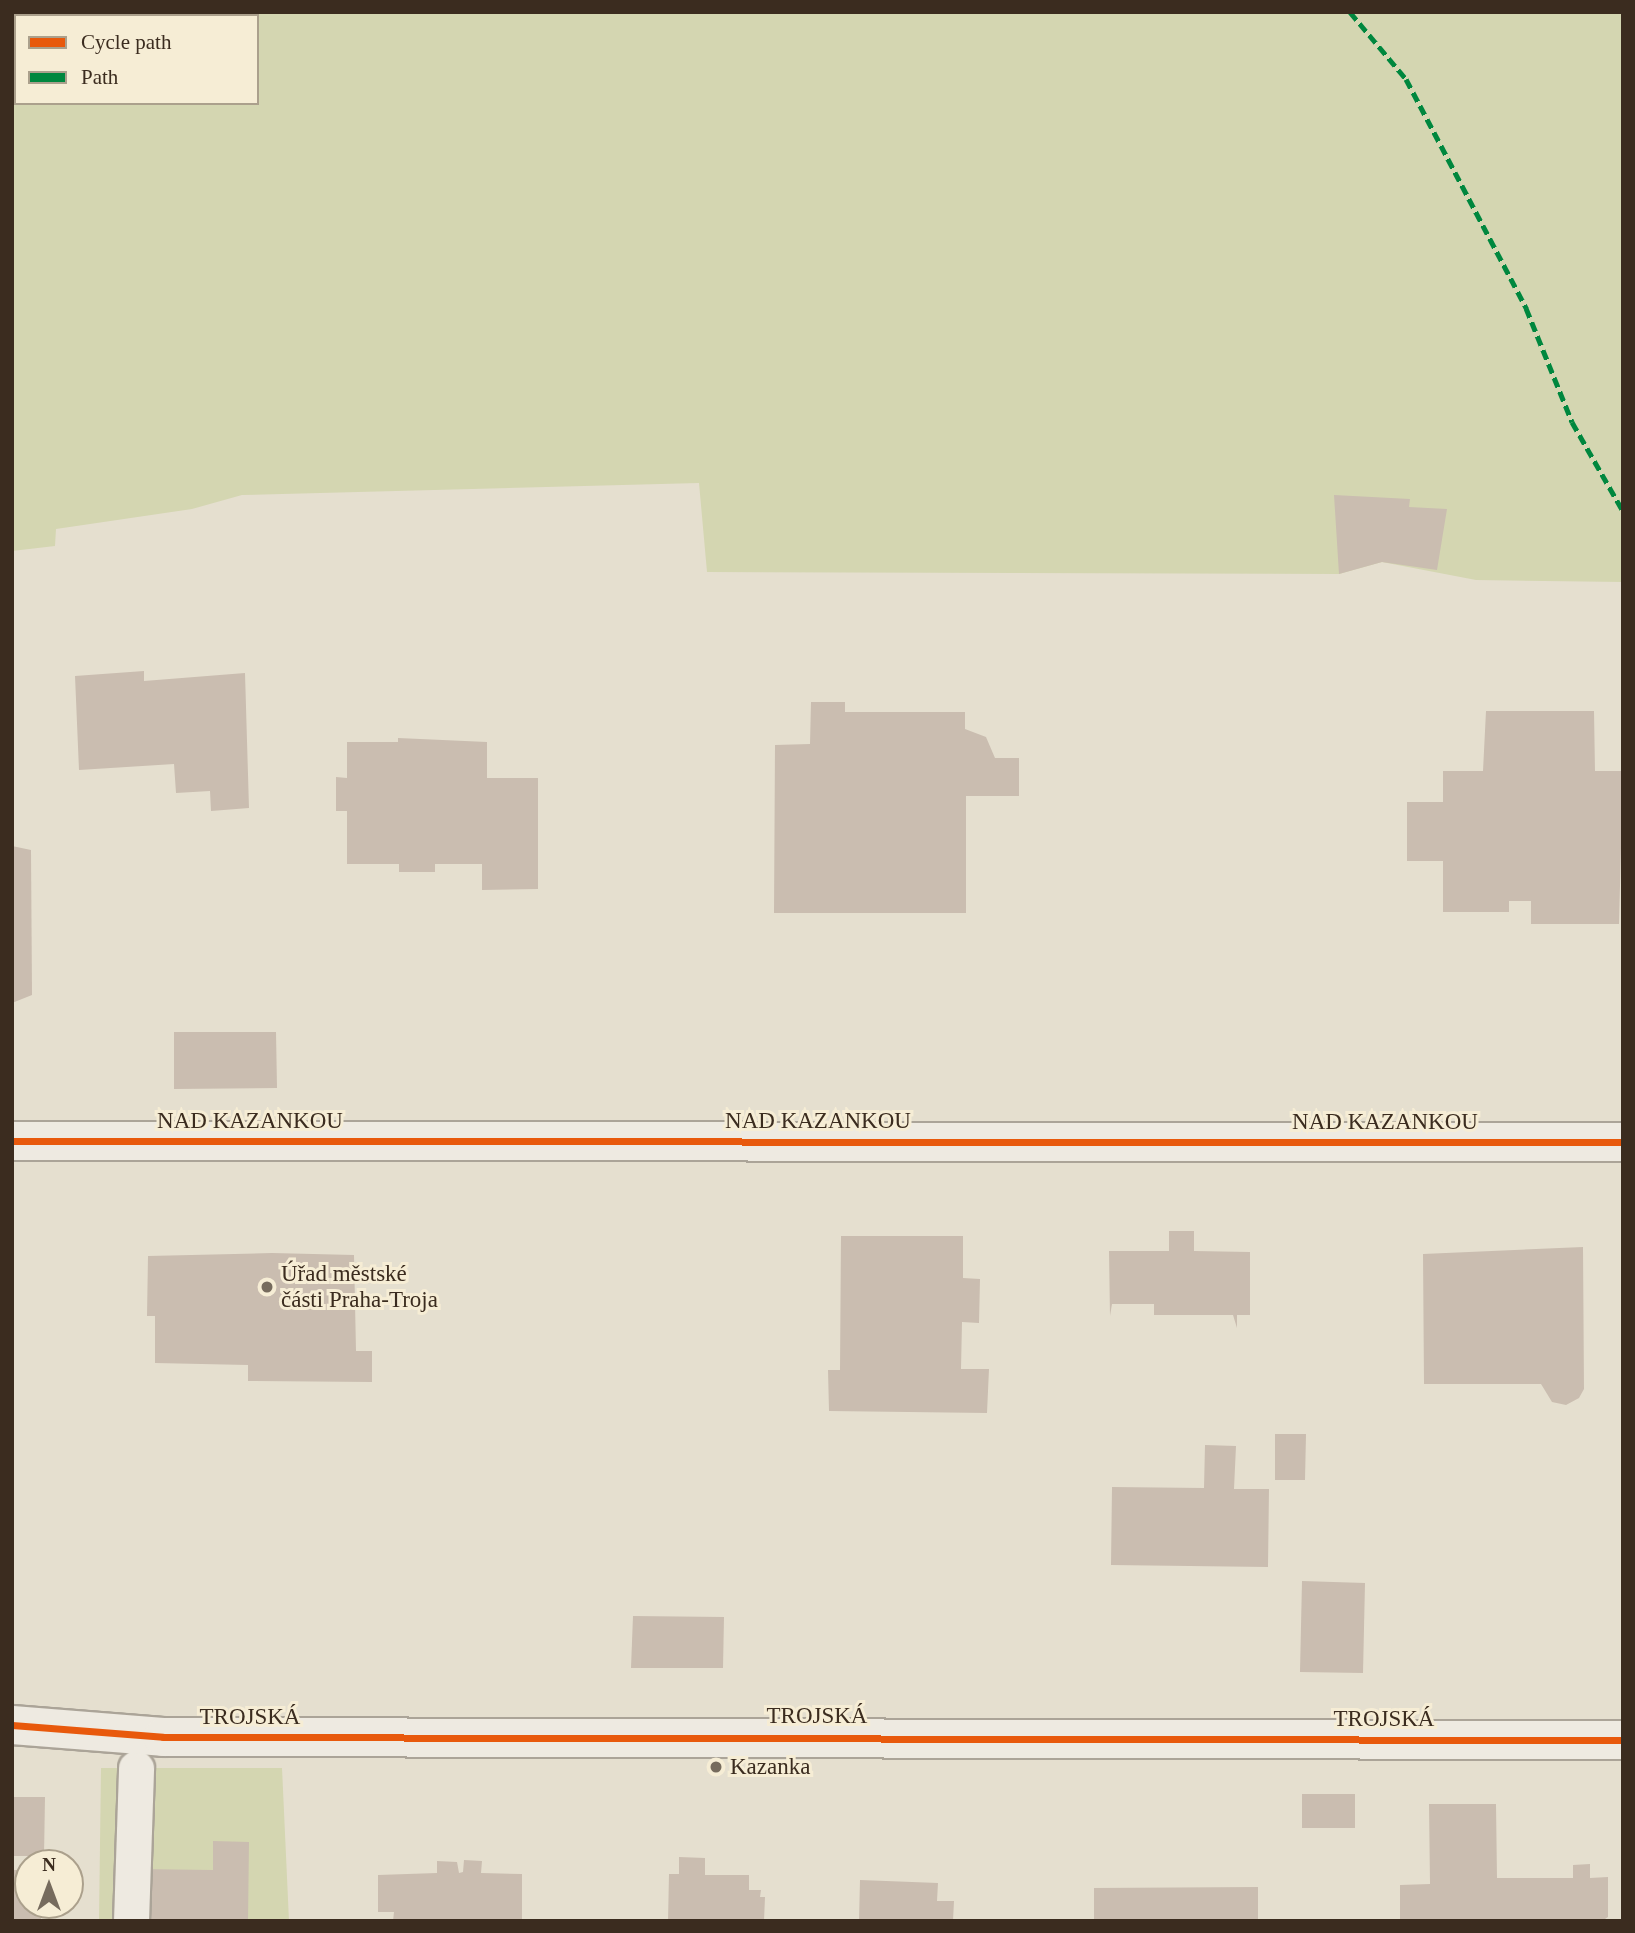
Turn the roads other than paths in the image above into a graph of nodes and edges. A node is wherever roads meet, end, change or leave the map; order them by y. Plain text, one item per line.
1 (12, 1140) edge
2 (1623, 1142) edge
3 (12, 1725) edge
4 (1623, 1740) edge
5 (136, 1768) dead end
6 (131, 1921) edge

1 - 2 street, NAD KAZANKOU
3 - 4 street, TROJSKÁ
5 - 6 lane

